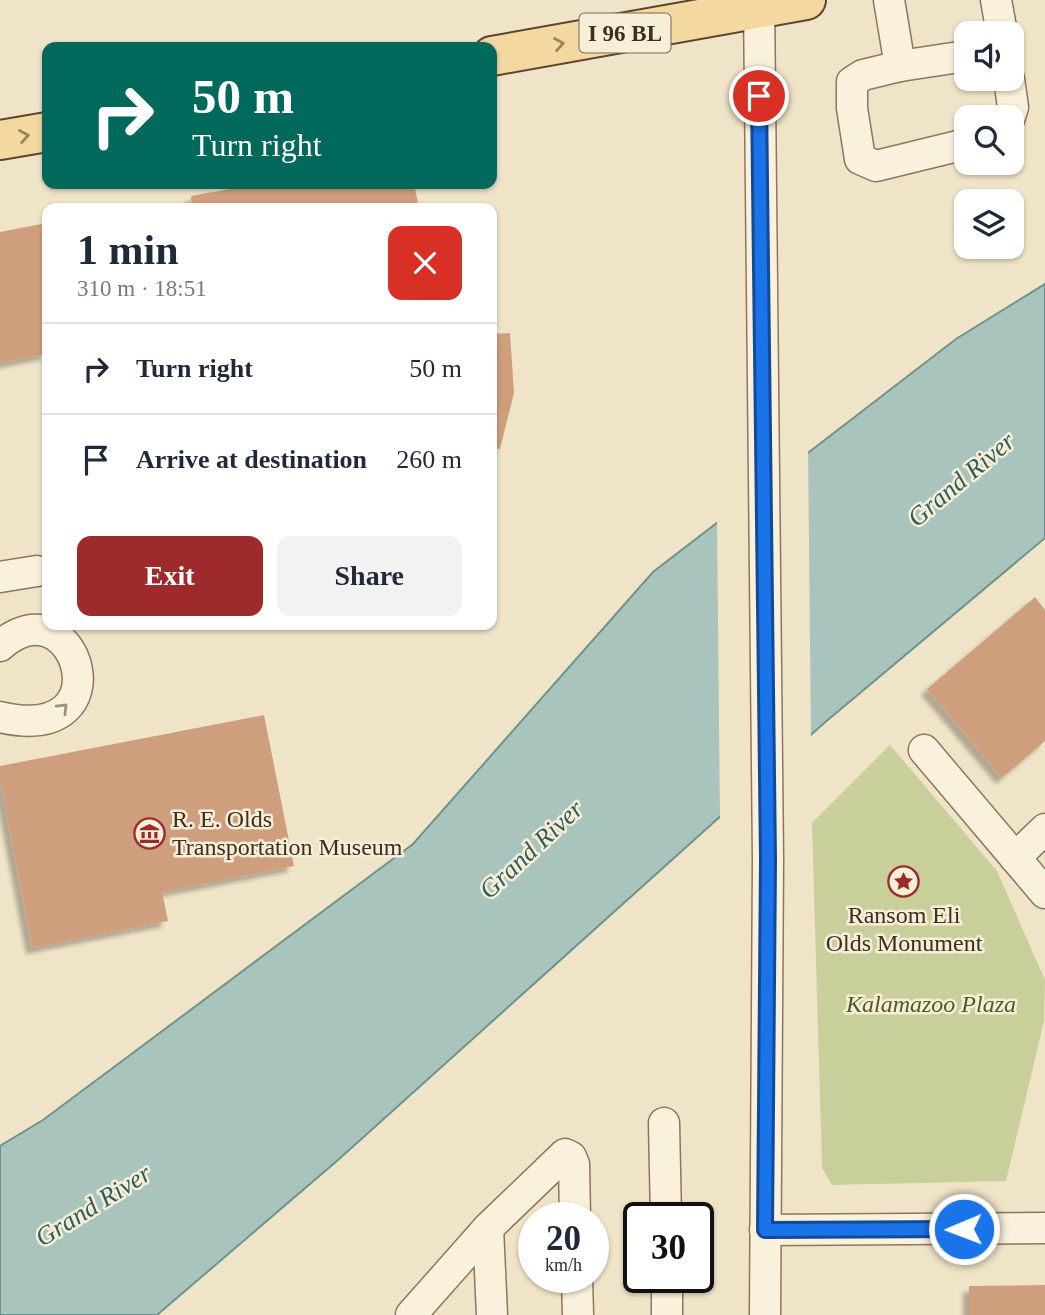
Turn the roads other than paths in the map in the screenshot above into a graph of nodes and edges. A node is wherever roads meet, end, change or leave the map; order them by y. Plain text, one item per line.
1 (806, 0) edge
2 (889, 0) edge
3 (996, 0) edge
4 (759, 5) edge
5 (1000, 21) edge
6 (497, 54) edge
7 (954, 58) edge
8 (900, 66) junction
9 (42, 132) edge
10 (0, 140) edge
11 (954, 147) edge
12 (37, 571) dead end
13 (0, 577) edge
14 (42, 630) edge
15 (43, 630) edge
16 (0, 646) edge
17 (0, 717) edge
18 (923, 750) dead end
19 (1045, 829) edge
20 (1015, 858) junction
21 (1045, 893) edge
22 (664, 1123) dead end
23 (575, 1202) edge
24 (666, 1202) edge
25 (488, 1228) junction
26 (1045, 1228) edge
27 (765, 1230) junction
28 (577, 1293) edge
29 (667, 1293) edge
30 (411, 1315) edge
31 (492, 1315) edge
32 (578, 1315) edge
33 (667, 1315) edge
34 (765, 1315) edge

1 - 4 main road, I 96 BL
2 - 8 street
3 - 5 street
6 -> 4 main road, I 96 BL
4 - 27 street
7 - 8 street
8 - 11 street
10 -> 9 main road
12 - 13 street
14 -> 16 street
17 -> 15 street
18 - 20 street
19 - 20 street
20 - 21 street
22 - 24 street
23 - 25 street
25 - 30 street
25 - 31 street
26 - 27 street
27 - 34 street
28 - 32 street
29 - 33 street

